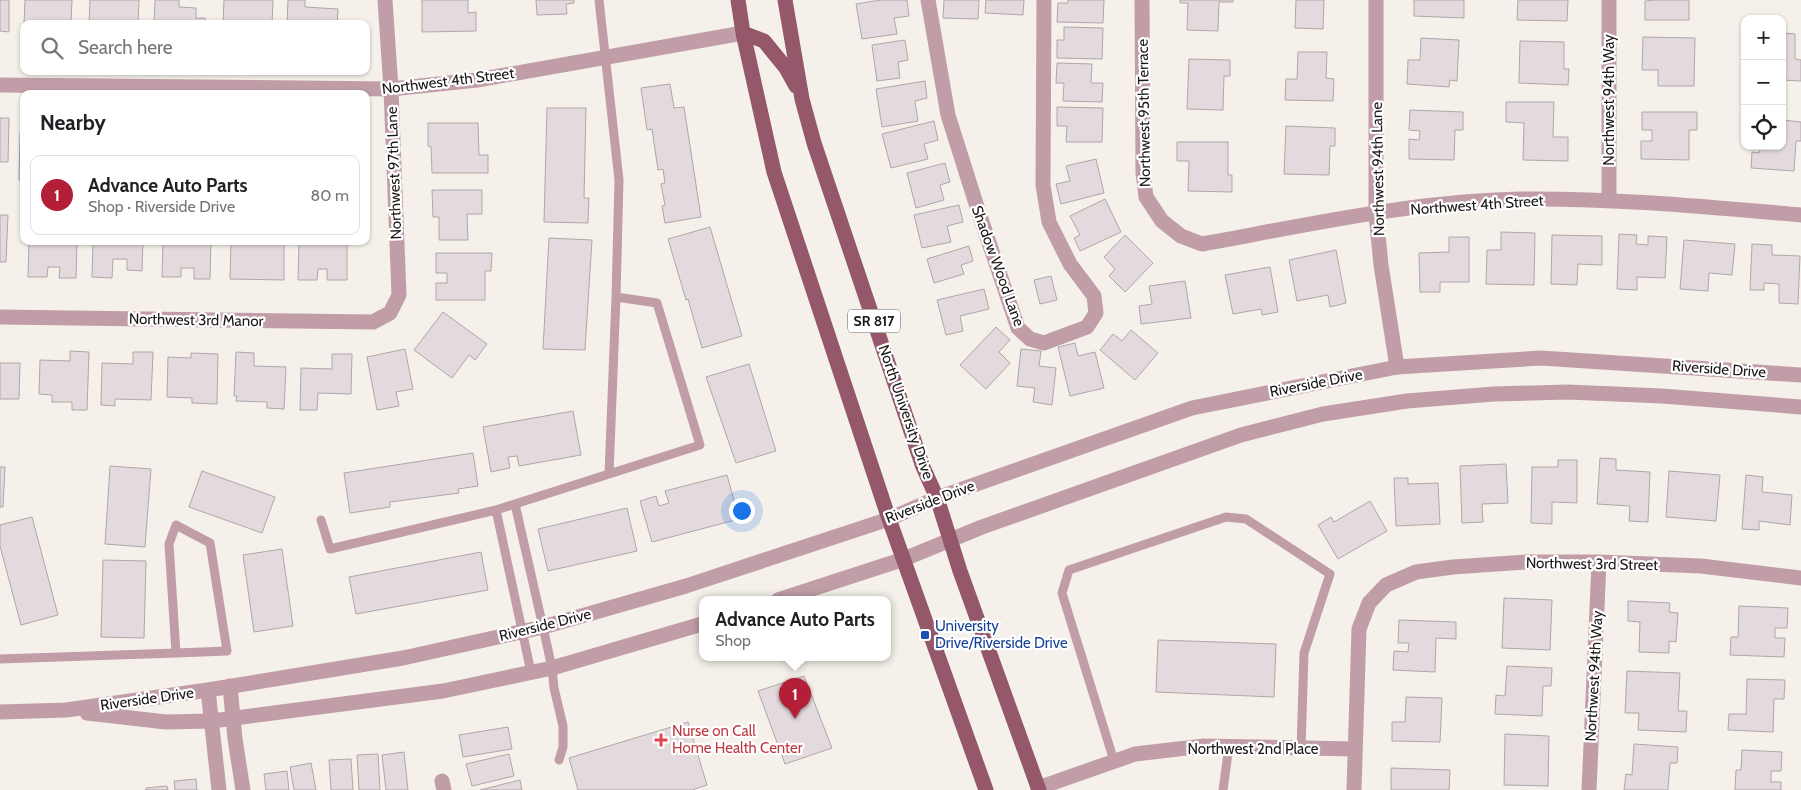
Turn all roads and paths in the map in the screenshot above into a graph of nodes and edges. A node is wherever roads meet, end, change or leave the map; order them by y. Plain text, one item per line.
1 (385, 0) edge
2 (599, 0) edge
3 (738, 0) edge
4 (785, 0) edge
5 (928, 0) edge
6 (1044, 0) edge
7 (1142, 0) edge
8 (1376, 0) edge
9 (1609, 0) edge
10 (743, 33) junction
11 (605, 58) junction
12 (0, 85) edge
13 (391, 90) junction
14 (802, 99) junction
15 (1609, 200) junction
16 (1376, 214) junction
17 (1801, 215) edge
18 (1162, 221) joint
19 (616, 297) junction
20 (390, 314) joint
21 (0, 317) edge
22 (1397, 367) junction
23 (1801, 375) edge
24 (1801, 408) edge
25 (609, 474) junction
26 (936, 498) junction
27 (515, 504) junction
28 (496, 510) junction
29 (889, 519) junction
30 (321, 520) dead end
31 (950, 539) junction
32 (904, 559) junction
33 (1599, 562) junction
34 (1801, 578) edge
35 (790, 596) edge
36 (699, 625) edge
37 (543, 627) junction
38 (522, 632) junction
39 (176, 653) junction
40 (0, 659) edge
41 (552, 668) junction
42 (531, 672) junction
43 (230, 686) junction
44 (208, 690) junction
45 (66, 710) junction
46 (0, 712) edge
47 (233, 719) junction
48 (212, 721) junction
49 (1229, 746) junction
50 (1301, 749) junction
51 (1354, 749) junction
52 (559, 760) dead end
53 (1114, 761) junction
54 (1039, 789) edge
55 (219, 790) edge
56 (243, 790) edge
57 (986, 790) edge
58 (1223, 790) edge
59 (1354, 790) edge
60 (1589, 790) edge

1 - 13 street, Northwest 97th Lane
2 - 11 lane
3 - 10 main road, SR 817
4 - 14 main road, North University Drive / SR 817
5 - 6 street, Shadow Wood Lane
7 - 18 street, Northwest 95th Terrace
8 - 16 street, Northwest 94th Lane
9 - 15 street, Northwest 94th Way
10 - 11 street, Northwest 4th Street
10 - 14 main road
10 - 29 main road, SR 817
11 - 13 street, Northwest 4th Street
11 - 19 lane
12 - 13 street, Northwest 4th Street
13 - 20 street, Northwest 97th Lane
14 - 26 main road, North University Drive / SR 817
15 - 16 street, Northwest 4th Street
15 - 17 street, Northwest 4th Street
16 - 18 street, Northwest 4th Street
16 - 22 street, Northwest 94th Lane
19 - 25 lane
19 - 25 lane
20 - 21 street, Northwest 3rd Manor
22 - 23 street, Riverside Drive
22 - 26 street, Riverside Drive
24 - 31 street, Riverside Drive
25 - 27 lane
26 - 29 street, Riverside Drive
26 - 31 main road, North University Drive / SR 817
27 - 28 lane
27 - 37 lane
28 - 30 lane
28 - 38 lane
29 - 32 main road, SR 817
29 - 37 street, Riverside Drive
31 - 32 street, Riverside Drive
31 - 54 main road, North University Drive / SR 817
32 - 35 street, Riverside Drive
32 - 57 main road, SR 817
33 - 34 street, Northwest 3rd Street
33 - 51 street, Northwest 3rd Street
33 - 60 street, Northwest 94th Way
36 - 41 street, Riverside Drive
37 - 38 street, Riverside Drive
37 - 41 lane
38 - 42 lane
38 - 43 street, Riverside Drive
39 - 39 lane
39 - 40 lane
41 - 42 street, Riverside Drive
41 - 52 lane
42 - 47 street, Riverside Drive
43 - 44 street, Riverside Drive
43 - 47 street
44 - 45 street, Riverside Drive
44 - 48 street
45 - 46 street, Riverside Drive
45 - 48 street, Riverside Drive
47 - 48 street, Riverside Drive
47 - 56 street
48 - 55 street
49 - 50 street, Northwest 2nd Place
49 - 53 street, Northwest 2nd Place
49 - 58 lane
50 - 51 street, Northwest 2nd Place
50 - 53 lane
51 - 59 street
53 - 54 street, Northwest 2nd Place

